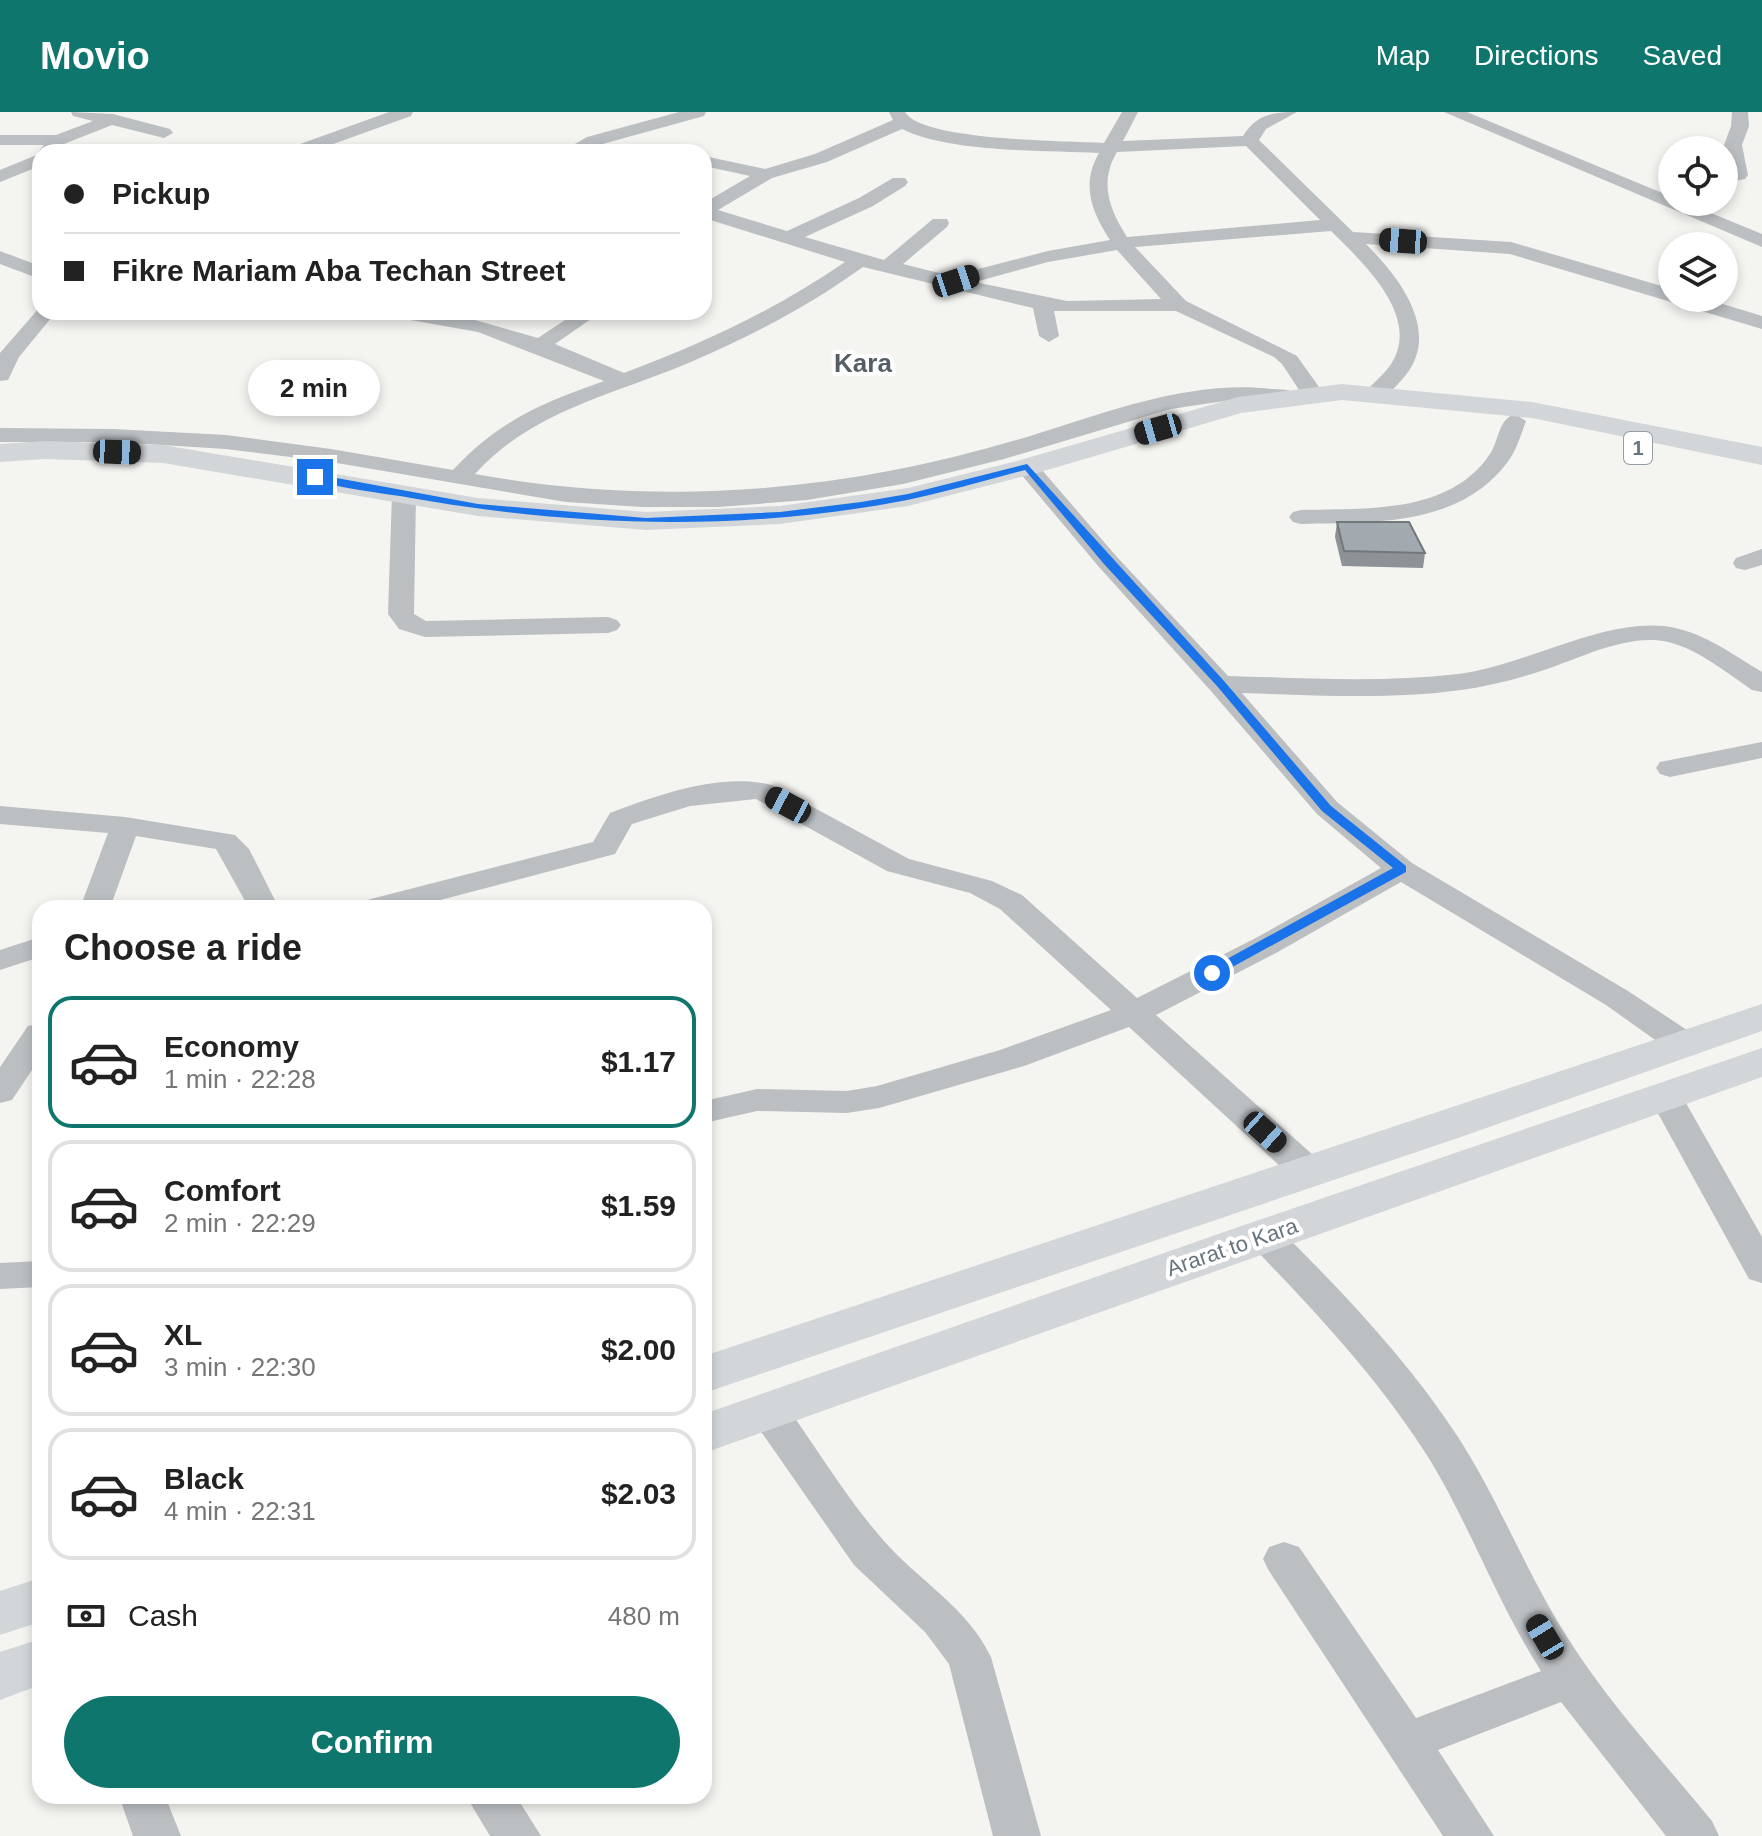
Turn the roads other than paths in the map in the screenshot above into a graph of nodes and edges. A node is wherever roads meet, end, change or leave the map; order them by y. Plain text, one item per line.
1 (79, 112) edge
2 (162, 112) edge
3 (405, 112) edge
4 (698, 112) edge
5 (1130, 112) edge
6 (1289, 112) edge
7 (1452, 112) edge
8 (1740, 112) edge
9 (900, 117) edge
10 (113, 119) junction
11 (164, 133) junction
12 (1736, 136) edge
13 (955, 137) junction
14 (0, 140) edge
15 (1250, 141) junction
16 (35, 144) edge
17 (57, 144) edge
18 (169, 144) edge
19 (317, 144) edge
20 (587, 144) edge
21 (1110, 148) junction
22 (950, 161) dead end
23 (32, 163) edge
24 (712, 163) edge
25 (1762, 173) edge
26 (766, 174) junction
27 (1738, 176) edge
28 (0, 177) edge
29 (899, 182) dead end
30 (1658, 191) edge
31 (1650, 192) junction
32 (712, 206) edge
33 (712, 213) edge
34 (940, 223) dead end
35 (1342, 231) junction
36 (790, 237) junction
37 (1762, 241) edge
38 (1125, 245) junction
39 (0, 257) edge
40 (860, 260) junction
41 (890, 265) junction
42 (32, 270) edge
43 (956, 281) junction
44 (1658, 291) edge
45 (1042, 304) junction
46 (1179, 305) junction
47 (1727, 312) edge
48 (38, 320) edge
49 (465, 320) edge
50 (579, 320) edge
51 (1762, 323) edge
52 (1049, 336) dead end
53 (542, 344) junction
54 (5, 354) edge
55 (0, 375) edge
56 (623, 381) junction
57 (1376, 393) junction
58 (1301, 395) junction
59 (1523, 415) junction
60 (0, 435) edge
61 (0, 453) edge
62 (1762, 456) edge
63 (1027, 467) junction
64 (1762, 475) edge
65 (459, 478) junction
66 (404, 493) junction
67 (1301, 517) dead end
68 (608, 625) dead end
69 (1220, 684) junction
70 (1762, 684) edge
71 (1762, 750) edge
72 (1670, 768) dead end
73 (0, 815) edge
74 (125, 826) junction
75 (1401, 869) junction
76 (98, 900) edge
77 (260, 900) edge
78 (405, 900) edge
79 (32, 950) edge
80 (0, 960) edge
81 (1132, 1014) junction
82 (1762, 1017) edge
83 (1684, 1044) junction
84 (32, 1045) edge
85 (1762, 1062) edge
86 (1564, 1085) junction
87 (0, 1092) edge
88 (1666, 1097) junction
89 (712, 1110) edge
90 (1605, 1119) junction
91 (1309, 1172) junction
92 (1263, 1235) junction
93 (1762, 1270) edge
94 (32, 1274) edge
95 (0, 1276) edge
96 (712, 1372) edge
97 (769, 1412) junction
98 (712, 1431) edge
99 (1284, 1559) dead end
100 (32, 1603) edge
101 (0, 1613) edge
102 (32, 1665) edge
103 (0, 1676) edge
104 (1570, 1679) junction
105 (1407, 1742) junction
106 (145, 1804) edge
107 (495, 1804) edge
108 (157, 1836) edge
109 (517, 1836) edge
110 (1017, 1836) edge
111 (1470, 1836) edge
112 (1695, 1836) edge

1 - 10 street
2 - 11 street
3 - 19 street
4 - 20 street
5 - 21 street
6 - 15 street
7 - 31 street
8 - 12 street
9 - 13 street
9 - 26 street
10 - 11 street
10 - 17 street
11 - 18 street
13 - 21 street
13 - 22 street
14 - 16 street
15 - 21 street
15 - 35 street
21 - 38 street
23 - 28 street
24 - 26 street
25 - 27 street
26 - 32 street
29 - 36 street
30 - 31 street
31 - 37 street
33 - 36 street
34 - 41 street
35 - 38 street
35 - 44 street
35 - 57 street
36 - 40 street
38 - 43 street
38 - 46 street
39 - 42 street
40 - 41 street
40 - 56 street
41 - 43 street
43 - 45 street
45 - 46 street
45 - 52 street
46 - 58 street
47 - 51 street
48 - 54 street
49 - 53 street
50 - 53 street
53 - 56 street
54 - 55 street
56 - 65 street
57 - 58 main road
57 - 59 main road
58 - 63 main road
58 - 65 street
59 - 62 main road, 1
59 - 64 main road, 1
59 - 67 street
60 - 65 street
61 - 66 main road
63 - 66 main road
63 - 69 street
66 - 68 street
69 - 70 street
69 - 75 street
71 - 72 street
73 - 74 street
74 - 76 street
74 - 77 street
75 - 81 street
75 - 83 street
78 - 81 street
79 - 80 street
81 - 89 street
81 - 91 street
82 - 83 main road
83 - 86 main road
84 - 87 street
85 - 88 main road, Ararat to Kara
86 - 90 main road
86 - 91 main road
88 - 90 main road, Ararat to Kara
88 - 93 street
90 - 92 main road, Ararat to Kara
91 - 96 main road
92 - 97 main road, Ararat to Kara
92 - 104 street
94 - 95 street
97 - 98 main road, Ararat to Kara
97 - 110 street
99 - 105 street
100 - 101 main road
102 - 103 main road
104 - 105 street
104 - 112 street
105 - 111 street
106 - 108 street
107 - 109 street

